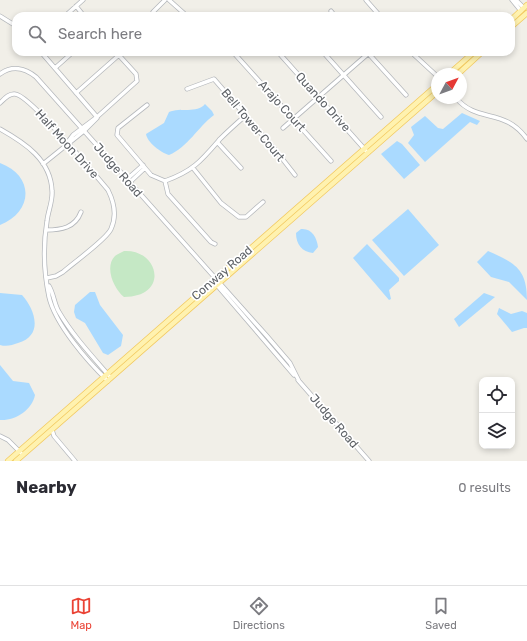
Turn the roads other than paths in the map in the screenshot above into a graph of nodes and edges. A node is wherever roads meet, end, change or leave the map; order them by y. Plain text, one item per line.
1 (83, 0) edge
2 (165, 0) edge
3 (169, 0) edge
4 (366, 0) edge
5 (514, 0) edge
6 (76, 6) junction
7 (525, 10) edge
8 (69, 12) edge
9 (81, 12) edge
10 (153, 12) edge
11 (182, 12) edge
12 (376, 12) edge
13 (0, 16) edge
14 (515, 17) edge
15 (12, 24) edge
16 (515, 24) edge
17 (44, 56) edge
18 (68, 56) edge
19 (114, 56) edge
20 (120, 56) edge
21 (237, 56) edge
22 (282, 56) edge
23 (327, 56) edge
24 (364, 56) edge
25 (371, 56) edge
26 (415, 56) edge
27 (469, 56) edge
28 (478, 56) edge
29 (55, 68) junction
30 (456, 68) edge
31 (465, 68) edge
32 (431, 70) edge
33 (0, 74) edge
34 (344, 75) junction
35 (187, 89) dead end
36 (431, 90) edge
37 (76, 93) junction
38 (406, 96) dead end
39 (319, 97) junction
40 (431, 97) edge
41 (0, 103) edge
42 (464, 104) edge
43 (147, 105) dead end
44 (245, 116) junction
45 (97, 117) junction
46 (380, 117) dead end
47 (293, 119) junction
48 (283, 128) dead end
49 (0, 129) edge
50 (83, 130) junction
51 (527, 139) edge
52 (67, 143) junction
53 (218, 143) junction
54 (366, 150) junction
55 (331, 161) dead end
56 (43, 164) junction
57 (144, 167) junction
58 (193, 168) junction
59 (241, 168) dead end
60 (295, 175) dead end
61 (128, 181) junction
62 (164, 181) junction
63 (306, 199) junction
64 (263, 202) dead end
65 (303, 210) junction
66 (81, 212) dead end
67 (46, 230) junction
68 (215, 244) dead end
69 (47, 278) junction
70 (217, 282) junction
71 (52, 297) junction
72 (168, 321) junction
73 (164, 331) junction
74 (91, 354) junction
75 (87, 357) junction
76 (106, 375) junction
77 (109, 379) junction
78 (52, 430) junction
79 (46, 435) junction
80 (0, 436) edge
81 (54, 436) junction
82 (21, 453) junction
83 (8, 461) edge
84 (16, 461) edge
85 (75, 461) edge
86 (369, 461) edge

1 - 6 street
2 - 10 street
3 - 11 street
4 - 12 street
5 - 7 street
6 - 8 street
6 - 9 street
7 - 14 main road
7 - 16 main road
13 - 15 street
17 - 29 street
18 - 29 street
19 - 37 street
20 - 45 street
21 - 47 street, Arajo Court
22 - 39 street, Quando Drive
23 - 34 street
24 - 34 street
25 - 38 street
26 - 32 street
27 - 30 main road
28 - 31 main road
29 - 37 street
33 - 50 street, Judge Road
34 - 39 street
34 - 46 street
35 - 44 street, Bell Tower Court
36 - 54 main road, Conway Road
37 - 45 street
39 - 47 street
39 - 54 street, Quando Drive
40 - 54 main road, Conway Road
41 - 52 street, Half Moon Drive
42 - 51 street
43 - 57 street
44 - 53 street
44 - 60 street, Bell Tower Court
45 - 50 street
47 - 48 street
47 - 55 street, Arajo Court
49 - 56 street
50 - 52 street
50 - 61 street, Judge Road
52 - 56 street
52 - 69 street, Half Moon Drive
53 - 58 street
53 - 59 street
54 - 63 main road, Conway Road
54 - 65 main road, Conway Road
56 - 67 street
57 - 61 street
57 - 62 street
58 - 62 street
58 - 64 street
61 - 70 street, Judge Road
62 - 68 street
63 - 65 main road
63 - 70 main road, Conway Road
65 - 70 main road, Conway Road
66 - 67 street
67 - 69 street
69 - 71 street
70 - 72 main road, Conway Road
70 - 73 main road, Conway Road
70 - 86 street, Judge Road
71 - 74 street
71 - 75 street
72 - 73 main road
72 - 76 main road, Conway Road
73 - 77 main road, Conway Road
74 - 75 street
74 - 76 street
75 - 76 street
76 - 77 street
76 - 82 main road, Conway Road
77 - 78 main road, Conway Road
78 - 79 main road, Conway Road
78 - 81 street
79 - 81 street
79 - 82 main road, Conway Road
80 - 82 street
81 - 85 street
82 - 83 main road, Conway Road
82 - 84 main road, Conway Road

